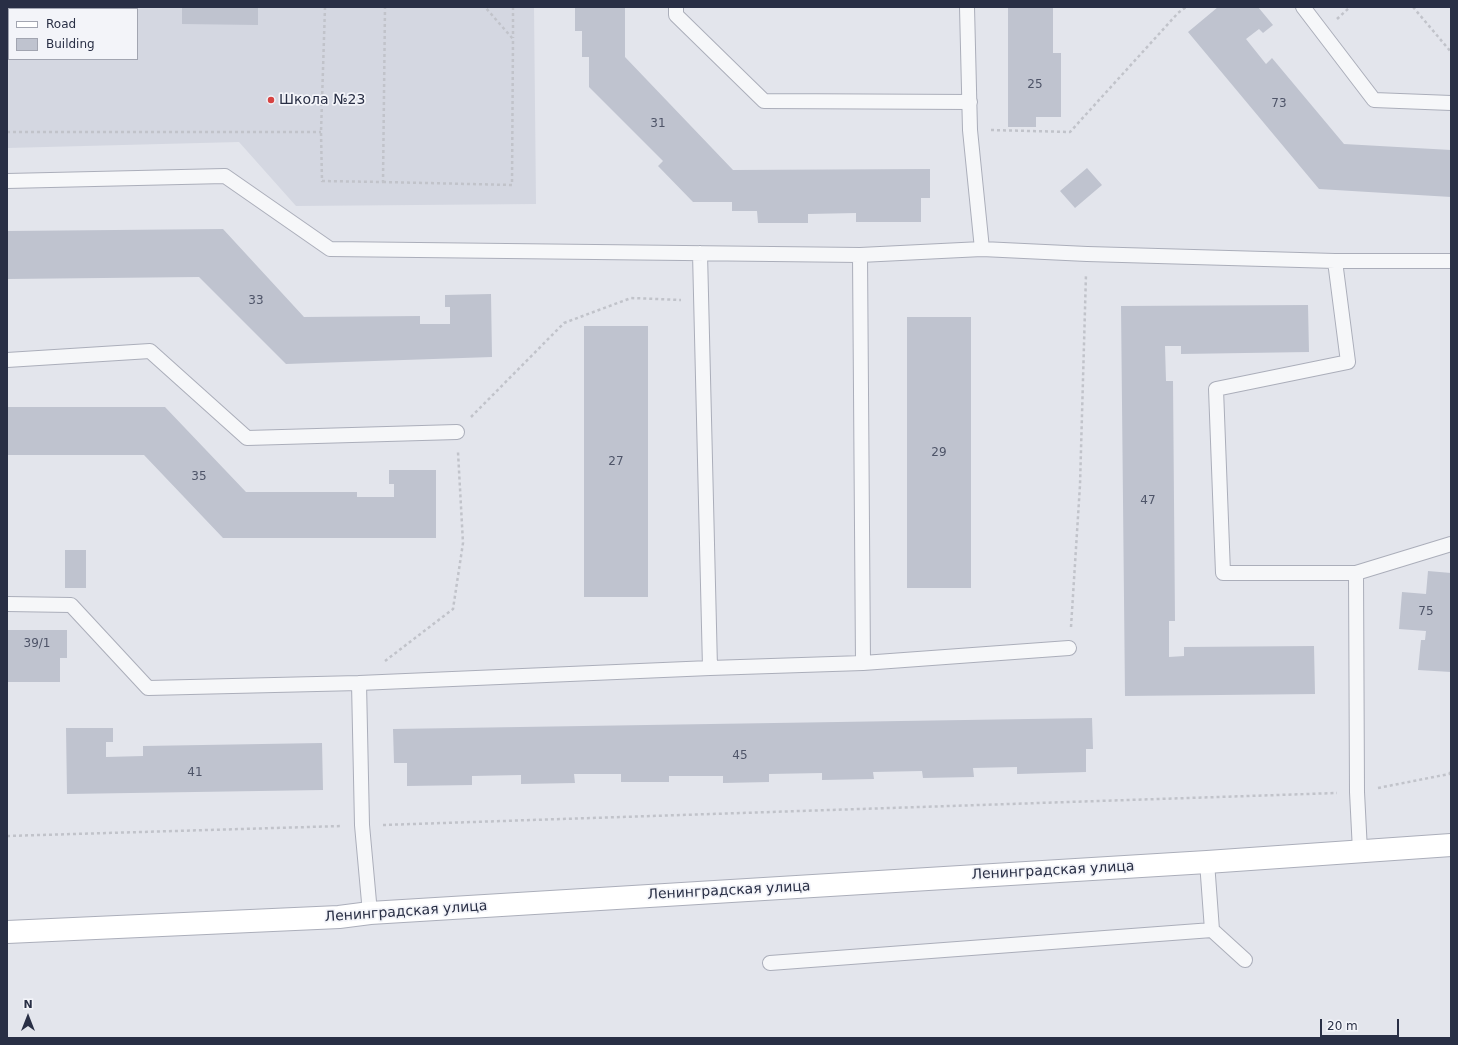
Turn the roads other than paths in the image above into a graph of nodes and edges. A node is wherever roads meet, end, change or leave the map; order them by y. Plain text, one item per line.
1 (676, 7) edge
2 (967, 7) edge
3 (1303, 7) edge
4 (970, 102) junction
5 (1451, 103) edge
6 (7, 180) edge
7 (982, 249) junction
8 (700, 253) junction
9 (860, 255) junction
10 (1335, 261) junction
11 (1451, 261) edge
12 (7, 360) edge
13 (457, 432) road end
14 (1451, 544) edge
15 (1356, 573) junction
16 (7, 604) edge
17 (1069, 648) road end
18 (863, 663) junction
19 (710, 668) junction
20 (359, 683) junction
21 (1451, 845) edge
22 (1360, 851) junction
23 (1207, 862) junction
24 (370, 913) junction
25 (1212, 930) junction
26 (7, 932) edge
27 (1245, 960) dead end
28 (770, 963) dead end

1 - 4 lane
2 - 4 lane
3 - 5 lane
4 - 7 lane
6 - 8 lane
7 - 9 lane
7 - 10 lane
8 - 9 lane
8 - 19 lane
9 - 18 lane
10 - 11 lane
10 - 15 lane
12 - 13 lane
14 - 15 lane
15 - 22 lane
16 - 20 lane
17 - 18 lane
18 - 19 lane
19 - 20 lane
20 - 24 lane
21 - 22 street, Ленинградская улица
22 - 23 street, Ленинградская улица
23 - 24 street, Ленинградская улица
23 - 25 lane
24 - 26 street, Ленинградская улица
25 - 27 lane
25 - 28 lane

